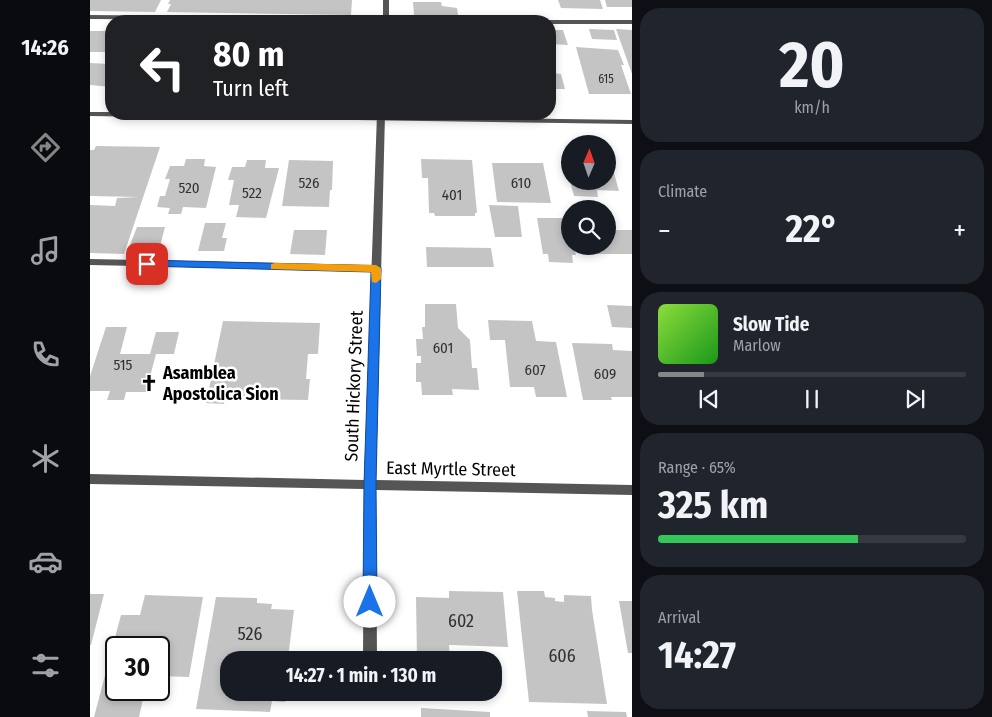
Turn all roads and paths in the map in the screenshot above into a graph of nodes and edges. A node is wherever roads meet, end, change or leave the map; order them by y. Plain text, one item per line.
1 (386, 0) edge
2 (386, 15) edge
3 (90, 17) edge
4 (105, 17) edge
5 (556, 22) edge
6 (632, 22) edge
7 (90, 114) edge
8 (105, 114) edge
9 (381, 120) edge
10 (548, 120) edge
11 (632, 122) edge
12 (90, 262) edge
13 (376, 268) junction
14 (90, 479) edge
15 (370, 484) junction
16 (632, 490) edge
17 (370, 651) edge

1 - 2 street
3 - 4 street
5 - 6 street
7 - 8 street
9 - 13 street, South Hickory Street
10 - 11 street
12 - 13 street
13 - 15 street, South Hickory Street
14 - 15 street, East Myrtle Street
15 - 16 street, East Myrtle Street
15 - 17 street, South Hickory Street

